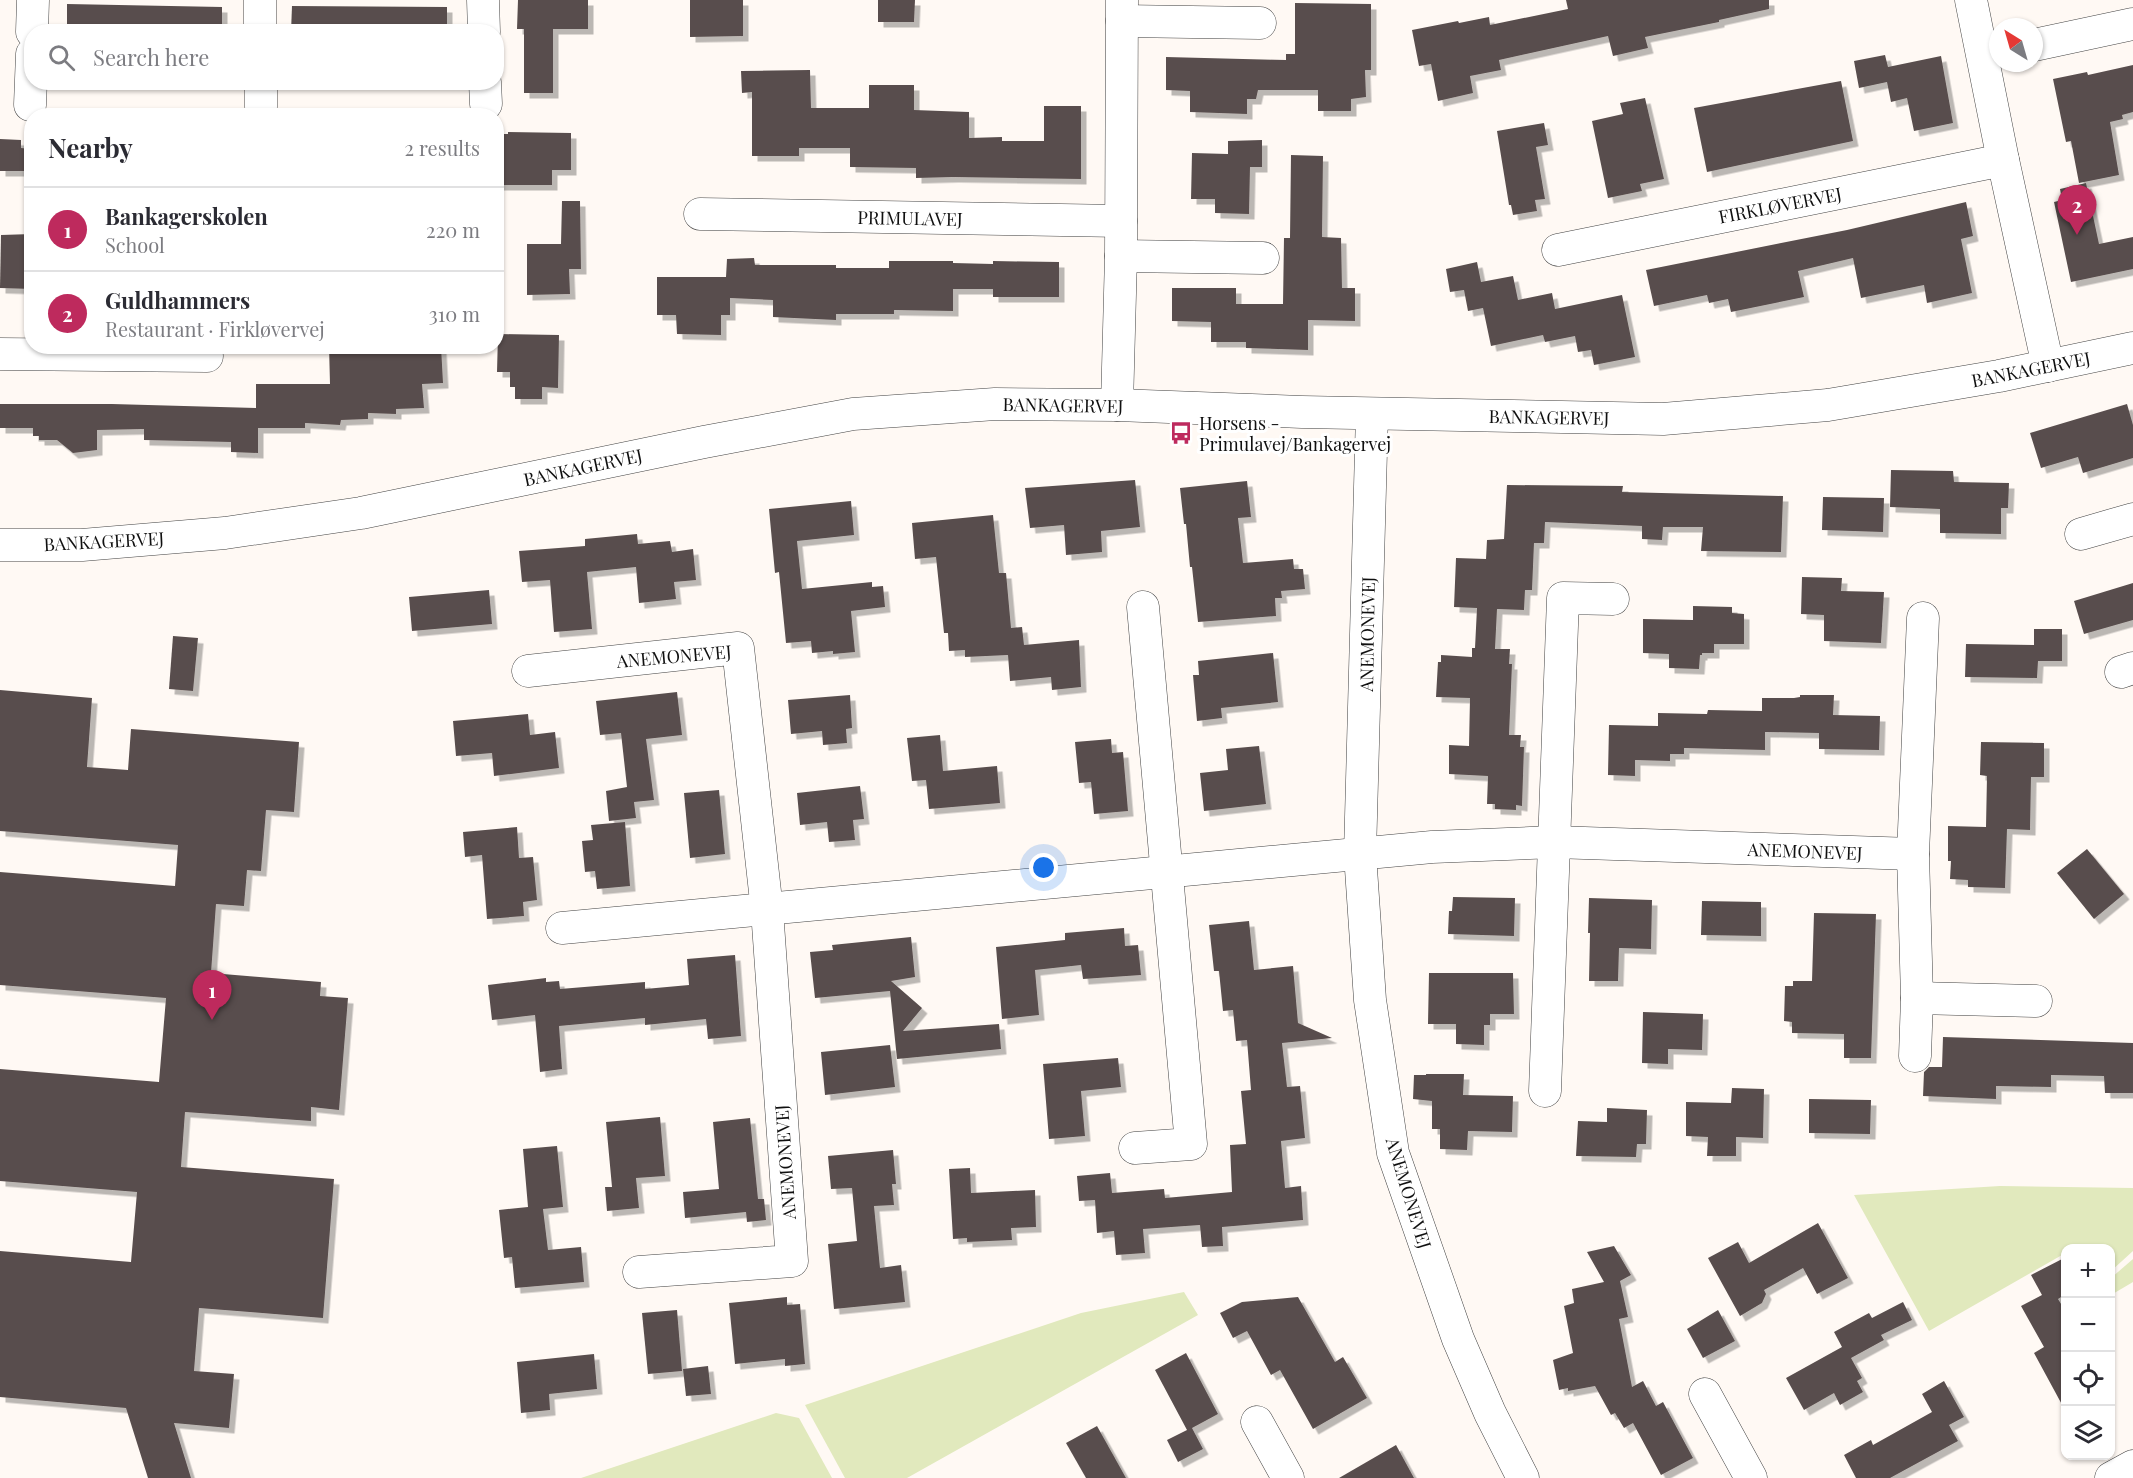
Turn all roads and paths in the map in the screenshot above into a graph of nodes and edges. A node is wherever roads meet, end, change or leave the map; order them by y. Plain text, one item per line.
1 (33, 0) edge
2 (260, 0) edge
3 (483, 0) edge
4 (1971, 0) edge
5 (1122, 11) edge
6 (1260, 23) dead end
7 (32, 24) edge
8 (261, 24) edge
9 (484, 24) edge
10 (2133, 24) edge
11 (2043, 43) edge
12 (1989, 49) edge
13 (1993, 72) edge
14 (31, 90) edge
15 (30, 105) dead end
16 (2003, 160) junction
17 (700, 214) dead end
18 (1121, 221) junction
19 (1558, 250) dead end
20 (1121, 256) junction
21 (1263, 258) dead end
22 (2133, 348) edge
23 (0, 354) edge
24 (207, 356) dead end
25 (2048, 366) junction
26 (1117, 405) junction
27 (1372, 414) junction
28 (2133, 519) edge
29 (2081, 534) dead end
30 (0, 545) edge
31 (1613, 599) dead end
32 (1143, 607) dead end
33 (1923, 618) dead end
34 (528, 671) dead end
35 (1554, 842) junction
36 (1360, 854) junction
37 (1913, 854) junction
38 (1166, 872) junction
39 (767, 910) junction
40 (562, 928) dead end
41 (1917, 998) junction
42 (2036, 1001) dead end
43 (1915, 1056) dead end
44 (1545, 1091) dead end
45 (1135, 1148) dead end
46 (639, 1272) dead end
47 (1705, 1394) dead end
48 (1257, 1422) dead end
49 (2133, 1466) edge
50 (1288, 1478) edge
51 (1523, 1478) edge
52 (1751, 1478) edge
53 (2111, 1478) edge

1 - 7 street
2 - 8 street
3 - 9 street
4 - 12 street
5 - 6 street
5 - 18 street
10 - 11 street
13 - 16 street
14 - 15 street
16 - 19 street, FIRKLØVERVEJ
16 - 25 street
17 - 18 street, PRIMULAVEJ
18 - 20 street
20 - 21 street
20 - 26 street
22 - 25 street, BANKAGERVEJ
23 - 24 street
25 - 27 street, BANKAGERVEJ
26 - 27 street, BANKAGERVEJ
26 - 30 street, BANKAGERVEJ
27 - 36 street, ANEMONEVEJ
28 - 29 street
31 - 35 street
32 - 38 street
33 - 37 street
34 - 39 street, ANEMONEVEJ
35 - 36 street, ANEMONEVEJ
35 - 37 street, ANEMONEVEJ
35 - 44 street
36 - 38 street, ANEMONEVEJ
36 - 51 street, ANEMONEVEJ
37 - 41 street
38 - 39 street, ANEMONEVEJ
38 - 45 street
39 - 40 street, ANEMONEVEJ
39 - 46 street, ANEMONEVEJ
41 - 42 street
41 - 43 street
47 - 52 street
48 - 50 street
49 - 53 street

